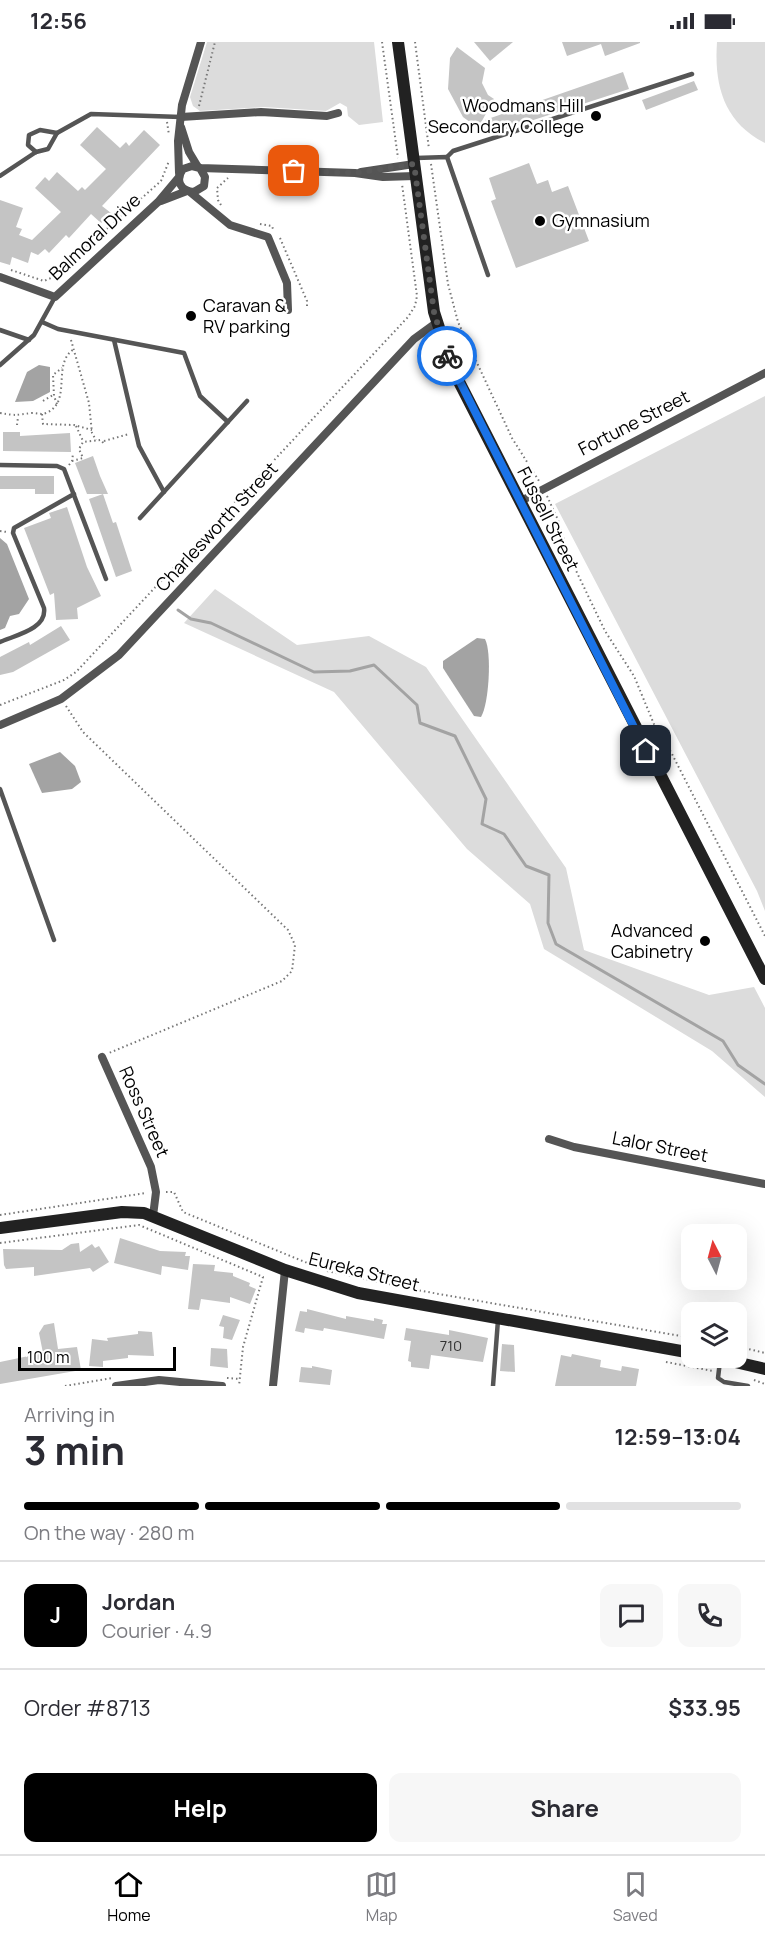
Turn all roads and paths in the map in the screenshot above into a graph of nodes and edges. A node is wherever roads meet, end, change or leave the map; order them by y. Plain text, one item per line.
1 (201, 42) edge
2 (215, 42) edge
3 (382, 42) edge
4 (398, 42) edge
5 (415, 42) edge
6 (692, 74) dead end
7 (338, 113) dead end
8 (196, 117) junction
9 (180, 120) junction
10 (57, 133) junction
11 (36, 152) junction
12 (447, 157) junction
13 (430, 160) junction
14 (169, 161) dead end
15 (398, 162) junction
16 (414, 166) junction
17 (199, 168) junction
18 (233, 169) junction
19 (355, 173) junction
20 (0, 176) edge
21 (179, 176) junction
22 (400, 177) junction
23 (205, 183) junction
24 (188, 192) junction
25 (158, 202) junction
26 (214, 210) junction
27 (226, 210) dead end
28 (257, 223) dead end
29 (11, 270) dead end
30 (488, 275) dead end
31 (0, 278) edge
32 (55, 297) junction
33 (307, 308) dead end
34 (288, 310) dead end
35 (42, 322) junction
36 (436, 322) junction
37 (0, 330) edge
38 (72, 332) junction
39 (29, 340) junction
40 (114, 340) junction
41 (74, 349) junction
42 (0, 365) edge
43 (63, 368) junction
44 (765, 373) edge
45 (54, 394) junction
46 (43, 401) dead end
47 (247, 401) dead end
48 (57, 404) junction
49 (0, 413) edge
50 (42, 414) junction
51 (18, 417) junction
52 (228, 422) junction
53 (17, 425) dead end
54 (76, 426) junction
55 (92, 430) junction
56 (132, 434) dead end
57 (96, 440) dead end
58 (83, 442) junction
59 (72, 461) dead end
60 (0, 465) edge
61 (543, 488) junction
62 (164, 492) junction
63 (74, 494) junction
64 (519, 502) junction
65 (140, 518) dead end
66 (106, 579) dead end
67 (0, 642) edge
68 (61, 699) junction
69 (0, 705) edge
70 (0, 725) edge
71 (0, 789) edge
72 (765, 936) edge
73 (54, 940) dead end
74 (765, 979) edge
75 (102, 1057) joint
76 (549, 1139) dead end
77 (765, 1184) edge
78 (156, 1192) junction
79 (0, 1215) edge
80 (153, 1216) junction
81 (0, 1228) edge
82 (0, 1243) edge
83 (285, 1270) junction
84 (498, 1319) junction
85 (681, 1336) edge
86 (747, 1349) edge
87 (681, 1351) edge
88 (765, 1353) edge
89 (747, 1365) edge
90 (718, 1368) edge
91 (765, 1369) edge
92 (76, 1384) dead end
93 (65, 1386) edge
94 (116, 1386) edge
95 (222, 1386) edge
96 (239, 1386) edge
97 (273, 1386) edge
98 (493, 1386) edge
99 (748, 1386) edge

1 - 9 street
2 - 8 path
3 - 15 path
4 - 16 street, Fussell Street
5 - 13 path
6 - 12 lane
7 - 8 street
8 - 9 street
9 - 10 lane
9 - 17 street
9 - 21 street
10 - 11 lane
10 - 11 lane
11 - 20 lane
12 - 13 lane
12 - 30 lane
13 - 16 lane
13 - 61 path
14 - 29 path
15 - 16 street
15 - 19 street
16 - 22 street
16 - 36 street, Fussell Street
17 - 18 street
17 - 21 street
17 - 23 street
18 - 19 street
18 - 23 street
18 - 27 path
19 - 22 street
21 - 24 street
21 - 25 street, Balmoral Drive
22 - 69 path
23 - 24 street
23 - 26 street
24 - 25 street, Balmoral Drive
24 - 26 street
25 - 32 street, Balmoral Drive
26 - 34 street
28 - 33 path
31 - 32 street
32 - 35 lane
35 - 38 lane
35 - 39 lane
36 - 64 street, Fussell Street
36 - 68 street, Charlesworth Street
37 - 39 lane
38 - 40 lane
38 - 41 path
39 - 42 lane
40 - 52 lane
40 - 62 lane
41 - 43 path
41 - 55 path
43 - 45 path
43 - 48 path
44 - 61 street, Fortune Street
45 - 46 path
45 - 48 path
47 - 52 lane
48 - 50 path
49 - 51 path
50 - 51 path
50 - 54 path
51 - 53 path
52 - 62 lane
54 - 55 path
54 - 58 path
55 - 57 path
56 - 58 path
58 - 59 path
60 - 63 lane
61 - 64 street, Fortune Street
61 - 72 path
62 - 65 lane
63 - 66 lane
63 - 67 lane
64 - 74 street, Fussell Street
68 - 70 street, Charlesworth Street
68 - 75 path
71 - 73 lane
75 - 78 street, Ross Street
76 - 77 street, Lalor Street
78 - 79 path
78 - 80 street, Ross Street
78 - 85 path
80 - 81 street, Eureka Street
80 - 83 street, Eureka Street
82 - 96 path
83 - 84 street, Eureka Street
83 - 97 street
84 - 87 street, Eureka Street
84 - 98 lane
86 - 88 path
89 - 91 street
90 - 99 lane
92 - 93 path
94 - 95 street

